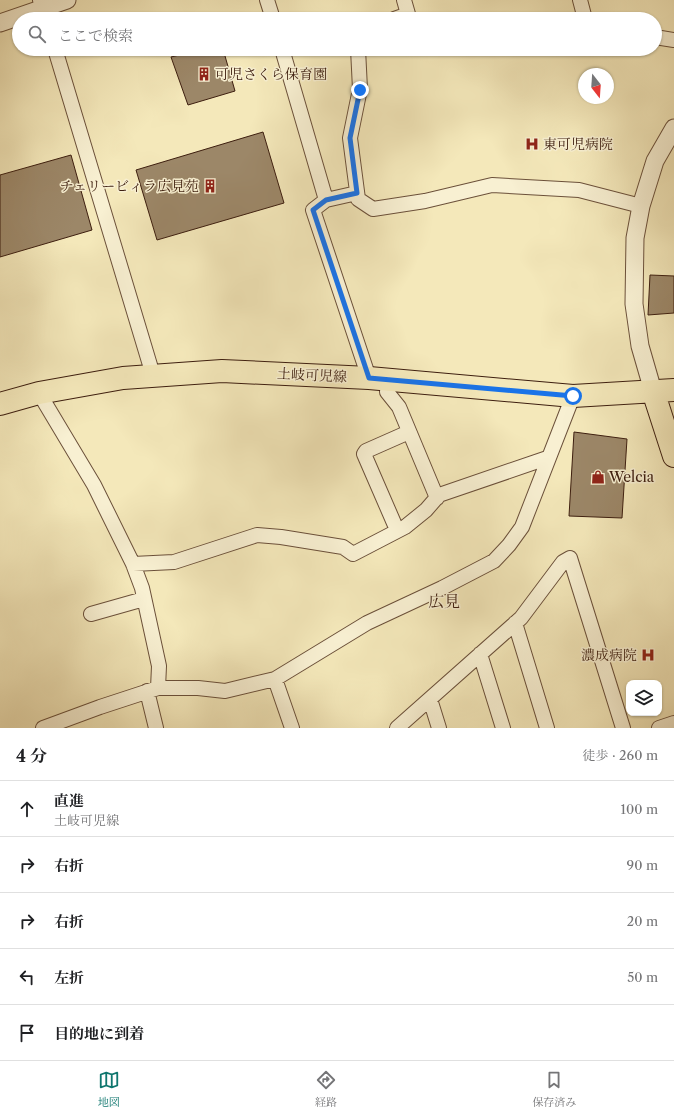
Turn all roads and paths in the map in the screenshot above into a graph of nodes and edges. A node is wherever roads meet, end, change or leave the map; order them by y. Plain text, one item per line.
1 (67, 0) edge
2 (267, 0) edge
3 (404, 0) edge
4 (580, 0) edge
5 (43, 9) edge
6 (271, 12) edge
7 (407, 12) edge
8 (583, 12) edge
9 (12, 19) edge
10 (0, 23) edge
11 (662, 38) edge
12 (674, 40) edge
13 (57, 56) edge
14 (284, 56) edge
15 (358, 56) edge
16 (674, 128) edge
17 (357, 193) junction
18 (326, 200) junction
19 (641, 206) junction
20 (153, 375) junction
21 (378, 379) junction
22 (674, 390) edge
23 (653, 391) junction
24 (39, 393) junction
25 (573, 396) junction
26 (0, 404) edge
27 (409, 432) junction
28 (674, 456) edge
29 (547, 458) junction
30 (437, 498) junction
31 (397, 530) junction
32 (133, 564) junction
33 (144, 599) junction
34 (90, 614) dead end
35 (515, 623) junction
36 (480, 654) junction
37 (275, 679) junction
38 (153, 689) junction
39 (430, 698) junction
40 (674, 723) edge
41 (43, 728) edge
42 (156, 728) edge
43 (292, 728) edge
44 (397, 728) edge
45 (439, 728) edge
46 (503, 728) edge
47 (547, 728) edge
48 (623, 728) edge
49 (659, 728) edge

1 - 5 street
2 - 6 street
3 - 7 street
4 - 8 street
9 - 10 street
11 - 12 street
13 - 20 street
14 - 18 street
15 - 17 street
16 - 19 street
17 - 18 street
17 - 19 street
18 - 21 street
19 - 23 street
20 - 21 main road, 土岐可児線
20 - 24 main road, 土岐可児線
21 - 25 main road, 土岐可児線
21 - 27 street
22 - 23 main road, 土岐可児線
23 - 25 main road, 土岐可児線
23 - 28 main road
24 - 26 main road, 土岐可児線
24 - 32 street
25 - 29 street
27 - 30 street
27 - 31 street
29 - 30 street
29 - 37 street
30 - 31 street
31 - 32 street
32 - 33 street
33 - 34 street
33 - 38 street
35 - 36 street
35 - 47 street
35 - 48 street
36 - 39 street
36 - 46 street
37 - 38 street
37 - 43 street
38 - 41 street
38 - 42 street
39 - 44 street
39 - 45 street
40 - 49 street

